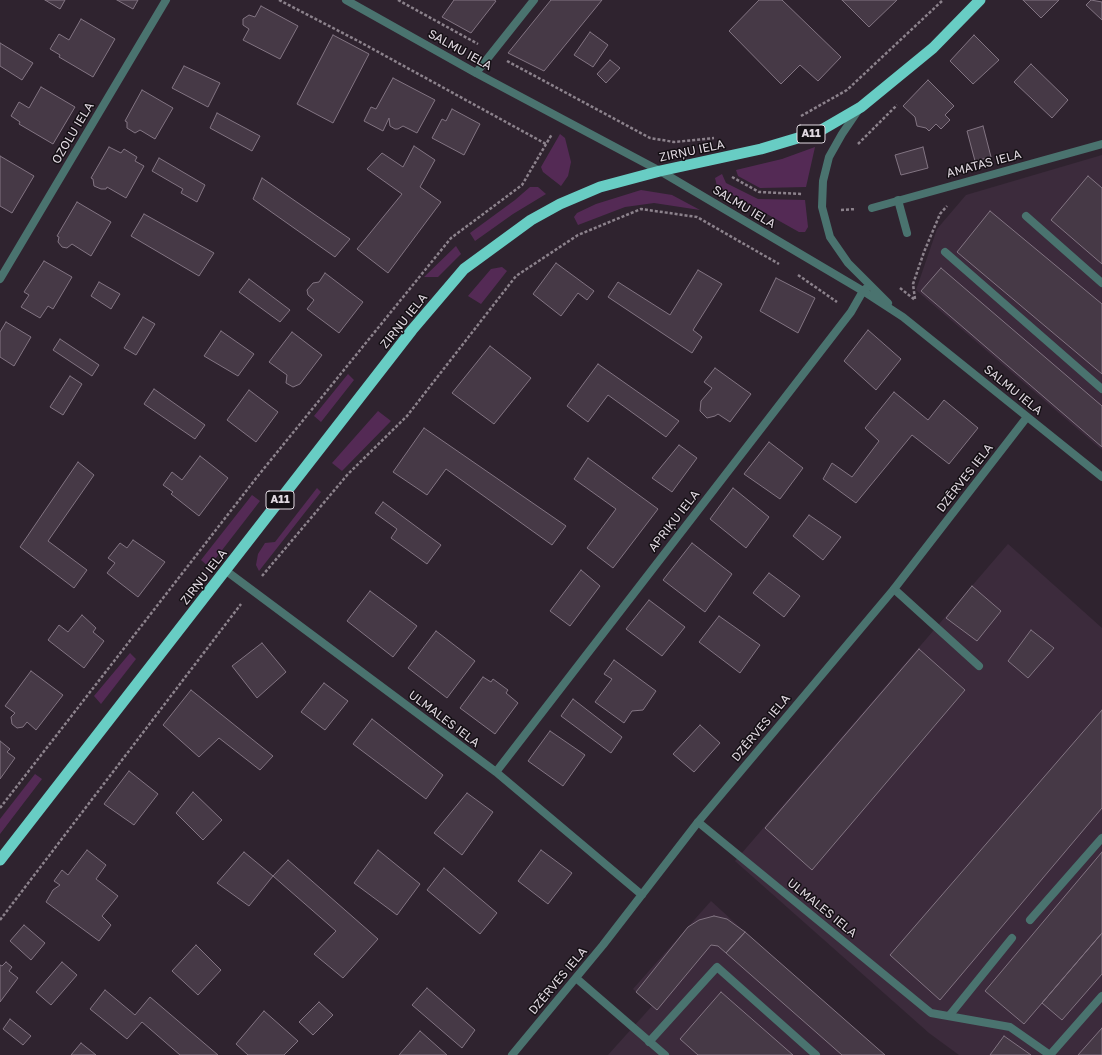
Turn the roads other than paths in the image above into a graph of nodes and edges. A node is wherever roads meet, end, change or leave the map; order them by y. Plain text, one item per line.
1 (166, 0) edge
2 (346, 0) edge
3 (534, 0) edge
4 (980, 0) edge
5 (476, 73) junction
6 (861, 107) junction
7 (1102, 144) edge
8 (660, 171) junction
9 (898, 200) junction
10 (872, 208) dead end
11 (1026, 216) dead end
12 (907, 233) dead end
13 (945, 252) dead end
14 (0, 278) edge
15 (1102, 283) edge
16 (870, 285) junction
17 (863, 291) junction
18 (903, 317) junction
19 (1102, 389) edge
20 (1027, 417) junction
21 (1102, 476) edge
22 (225, 570) junction
23 (894, 589) junction
24 (979, 666) dead end
25 (496, 772) junction
26 (698, 822) junction
27 (1102, 838) edge
28 (0, 860) edge
29 (642, 895) junction
30 (1030, 920) dead end
31 (1012, 938) dead end
32 (576, 978) junction
33 (1102, 996) edge
34 (949, 1016) junction
35 (649, 1042) junction
36 (662, 1054) edge
37 (512, 1055) edge
38 (816, 1055) edge
39 (1050, 1055) edge

1 - 14 street, OZOLU IELA
2 - 5 street, SALMU IELA
3 - 5 street
4 - 6 highway, ZIRŅU IELA / A11
5 - 8 street, SALMU IELA
6 - 8 highway, ZIRŅU IELA / A11
6 - 16 street
7 - 9 street, AMATAS IELA
8 - 17 street, SALMU IELA
8 - 22 highway, ZIRŅU IELA / A11
9 - 10 street, AMATAS IELA
9 - 12 street
11 - 15 street
13 - 19 street
16 - 17 street, APRIĶU IELA
16 - 18 street
17 - 18 street, SALMU IELA
17 - 25 street, APRIĶU IELA
18 - 20 street, SALMU IELA
20 - 21 street, SALMU IELA
20 - 23 street, DZĒRVES IELA
22 - 25 street, ULMALES IELA
22 - 28 highway, ZIRŅU IELA / A11
23 - 24 street
23 - 26 street, DZĒRVES IELA
25 - 29 street, ULMALES IELA
26 - 29 street, DZĒRVES IELA
26 - 34 street, ULMALES IELA
27 - 30 street
29 - 32 street, DZĒRVES IELA
31 - 34 street
32 - 35 street
32 - 37 street, DZĒRVES IELA
33 - 39 street
34 - 39 street
35 - 36 street
35 - 38 street

